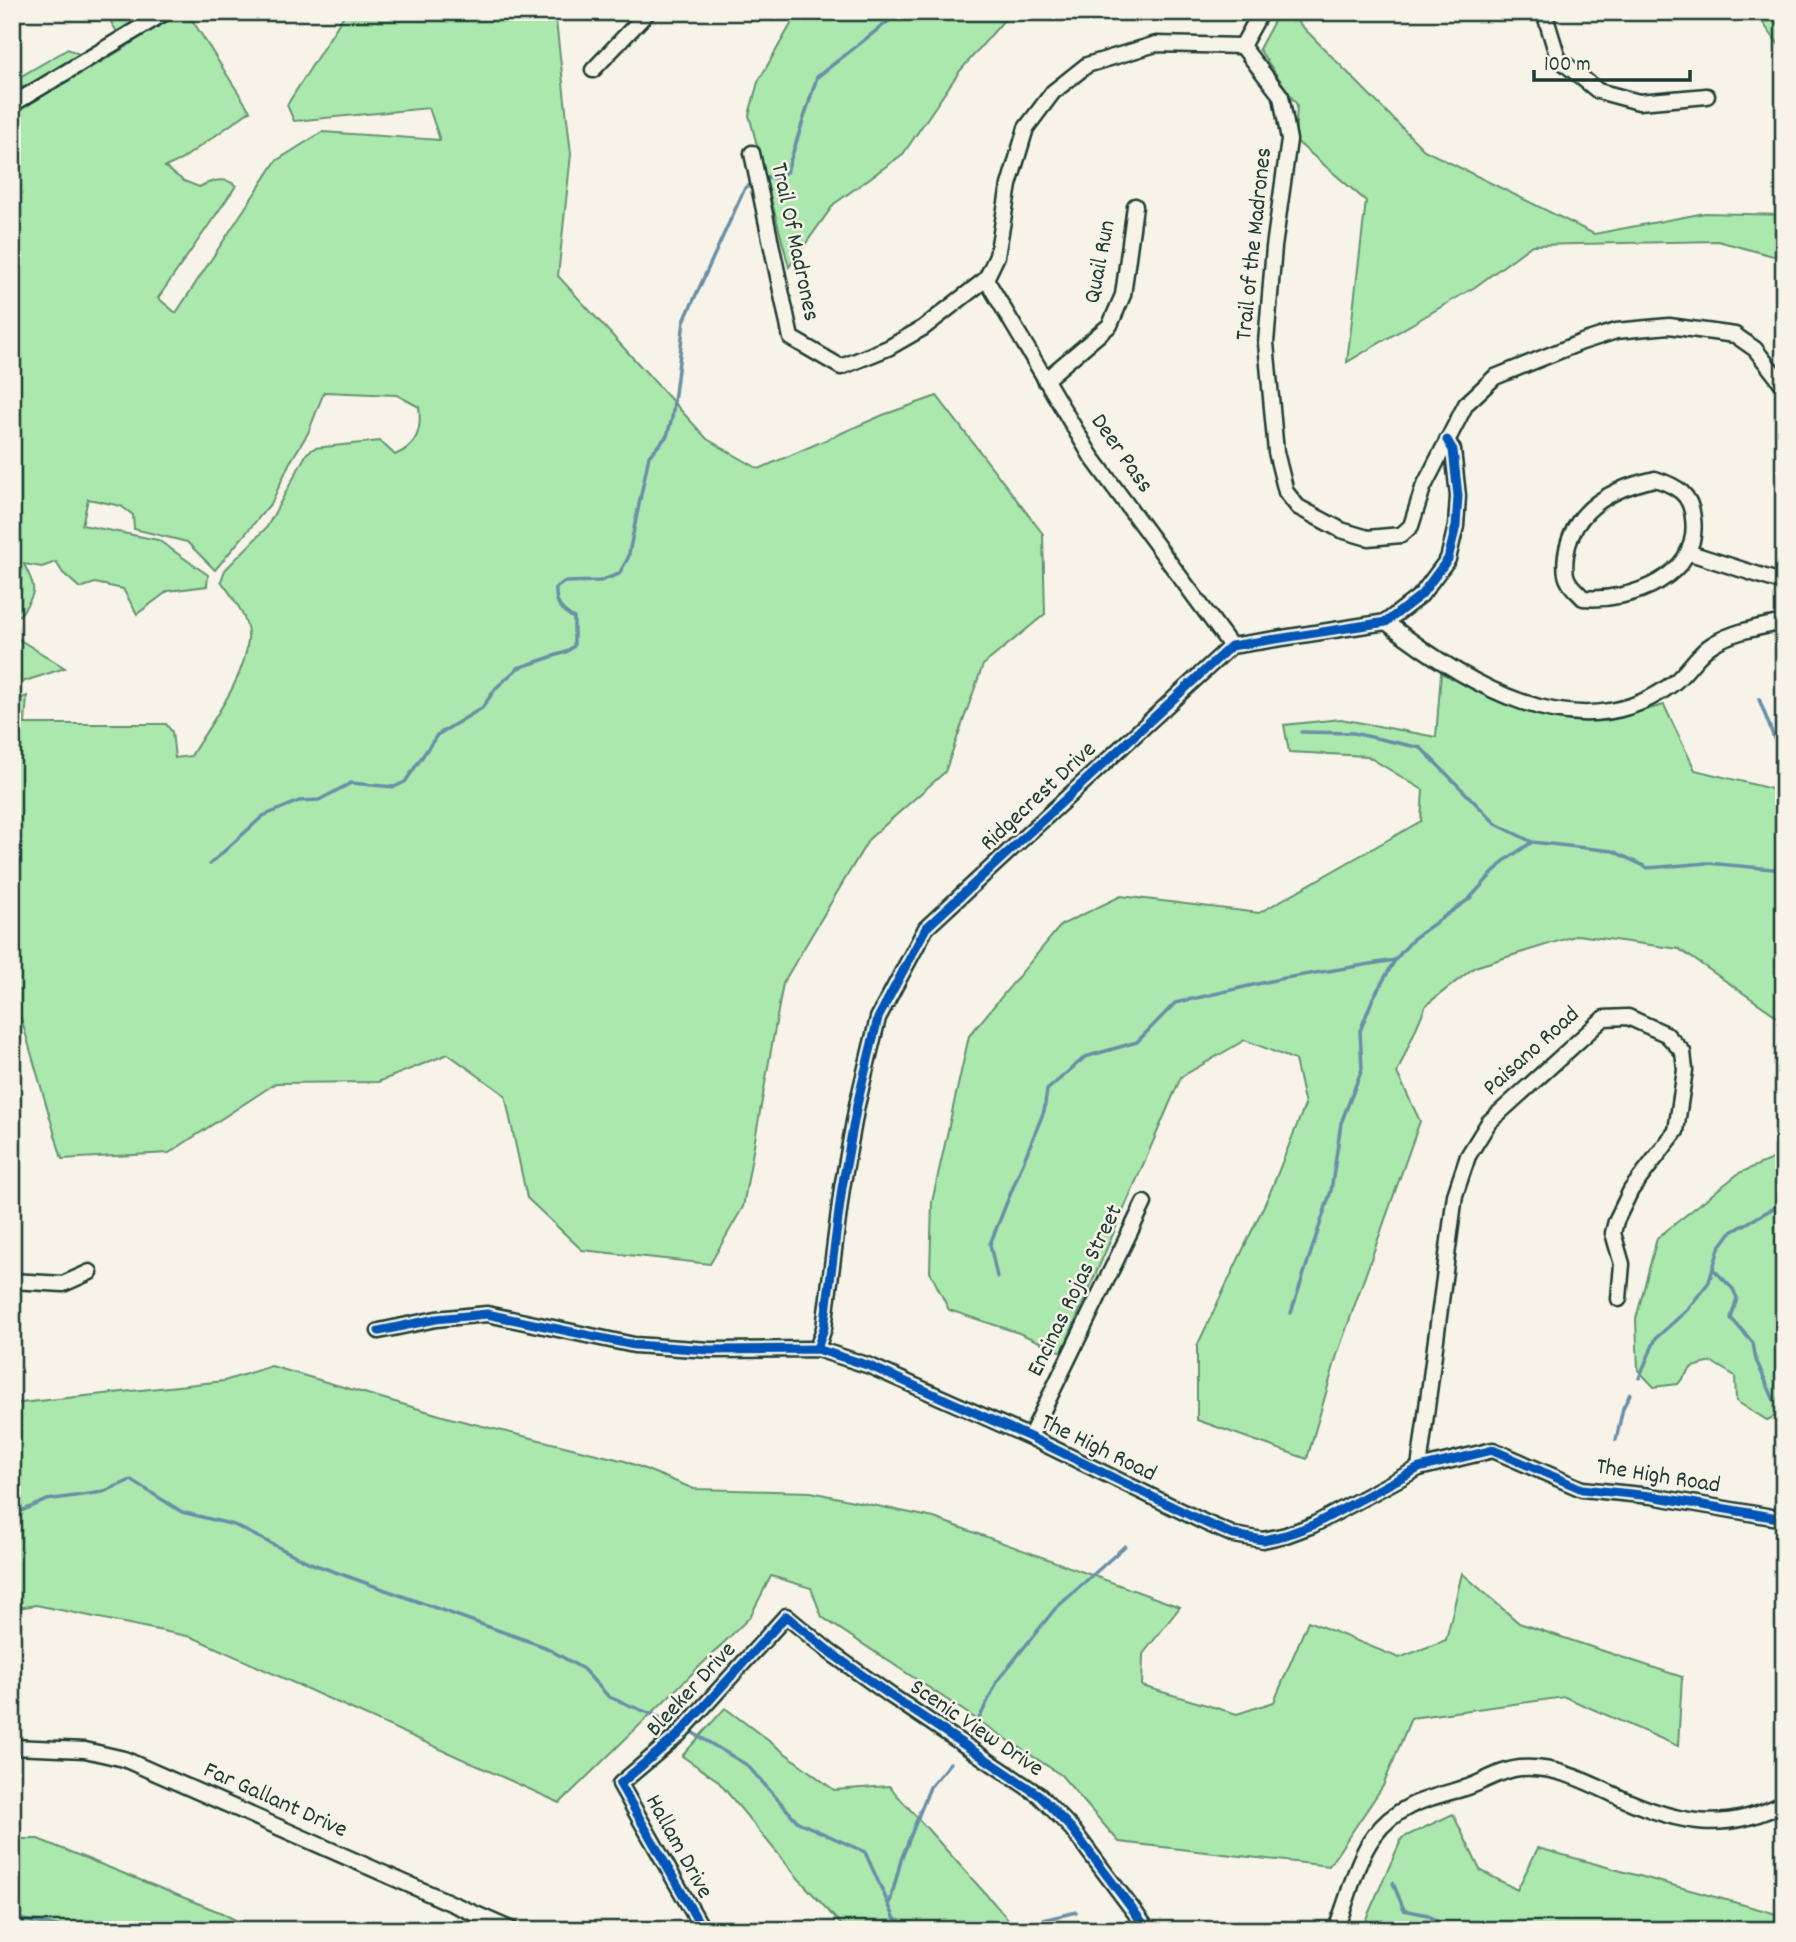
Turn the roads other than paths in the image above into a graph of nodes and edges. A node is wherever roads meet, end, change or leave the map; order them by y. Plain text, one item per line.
1 (166, 12) edge
2 (648, 12) edge
3 (1261, 12) edge
4 (1544, 12) edge
5 (1242, 46) junction
6 (593, 70) dead end
7 (1707, 96) dead end
8 (13, 104) edge
9 (752, 153) dead end
10 (1135, 206) dead end
11 (986, 279) junction
12 (1045, 380) junction
13 (1784, 386) edge
14 (1447, 440) junction
15 (1690, 553) junction
16 (1784, 583) edge
17 (1386, 622) junction
18 (1784, 622) edge
19 (1231, 646) junction
20 (1144, 1203) dead end
21 (90, 1272) dead end
22 (12, 1281) edge
23 (1619, 1299) dead end
24 (379, 1331) dead end
25 (817, 1349) junction
26 (1030, 1437) junction
27 (1419, 1468) junction
28 (1784, 1519) edge
29 (786, 1616) joint
30 (12, 1747) edge
31 (620, 1784) joint
32 (1784, 1803) edge
33 (512, 1930) edge
34 (703, 1930) edge
35 (1148, 1930) edge
36 (1335, 1930) edge

1 - 8 street
2 - 6 street
3 - 5 street
4 - 7 street
5 - 11 street
5 - 14 street, Trail of the Madrones
9 - 11 street, Trail Of Madrones
10 - 12 street, Quail Run
11 - 12 street, Deer Pass
12 - 19 street, Deer Pass
13 - 14 street, Trail of the Madrones
14 - 17 street
15 - 15 street
15 - 16 street
17 - 18 street
17 - 19 street
19 - 25 street, Ridgecrest Drive
20 - 26 street, Encinas Rojas Street
21 - 22 street
23 - 27 street, Paisano Road
24 - 25 street, The High Road
25 - 26 street, The High Road
26 - 27 street, The High Road
27 - 28 street, The High Road
29 - 31 street, Bleeker Drive
29 - 35 street, Scenic View Drive
30 - 33 street, Far Gallant Drive
31 - 34 street, Hallam Drive
32 - 36 street

